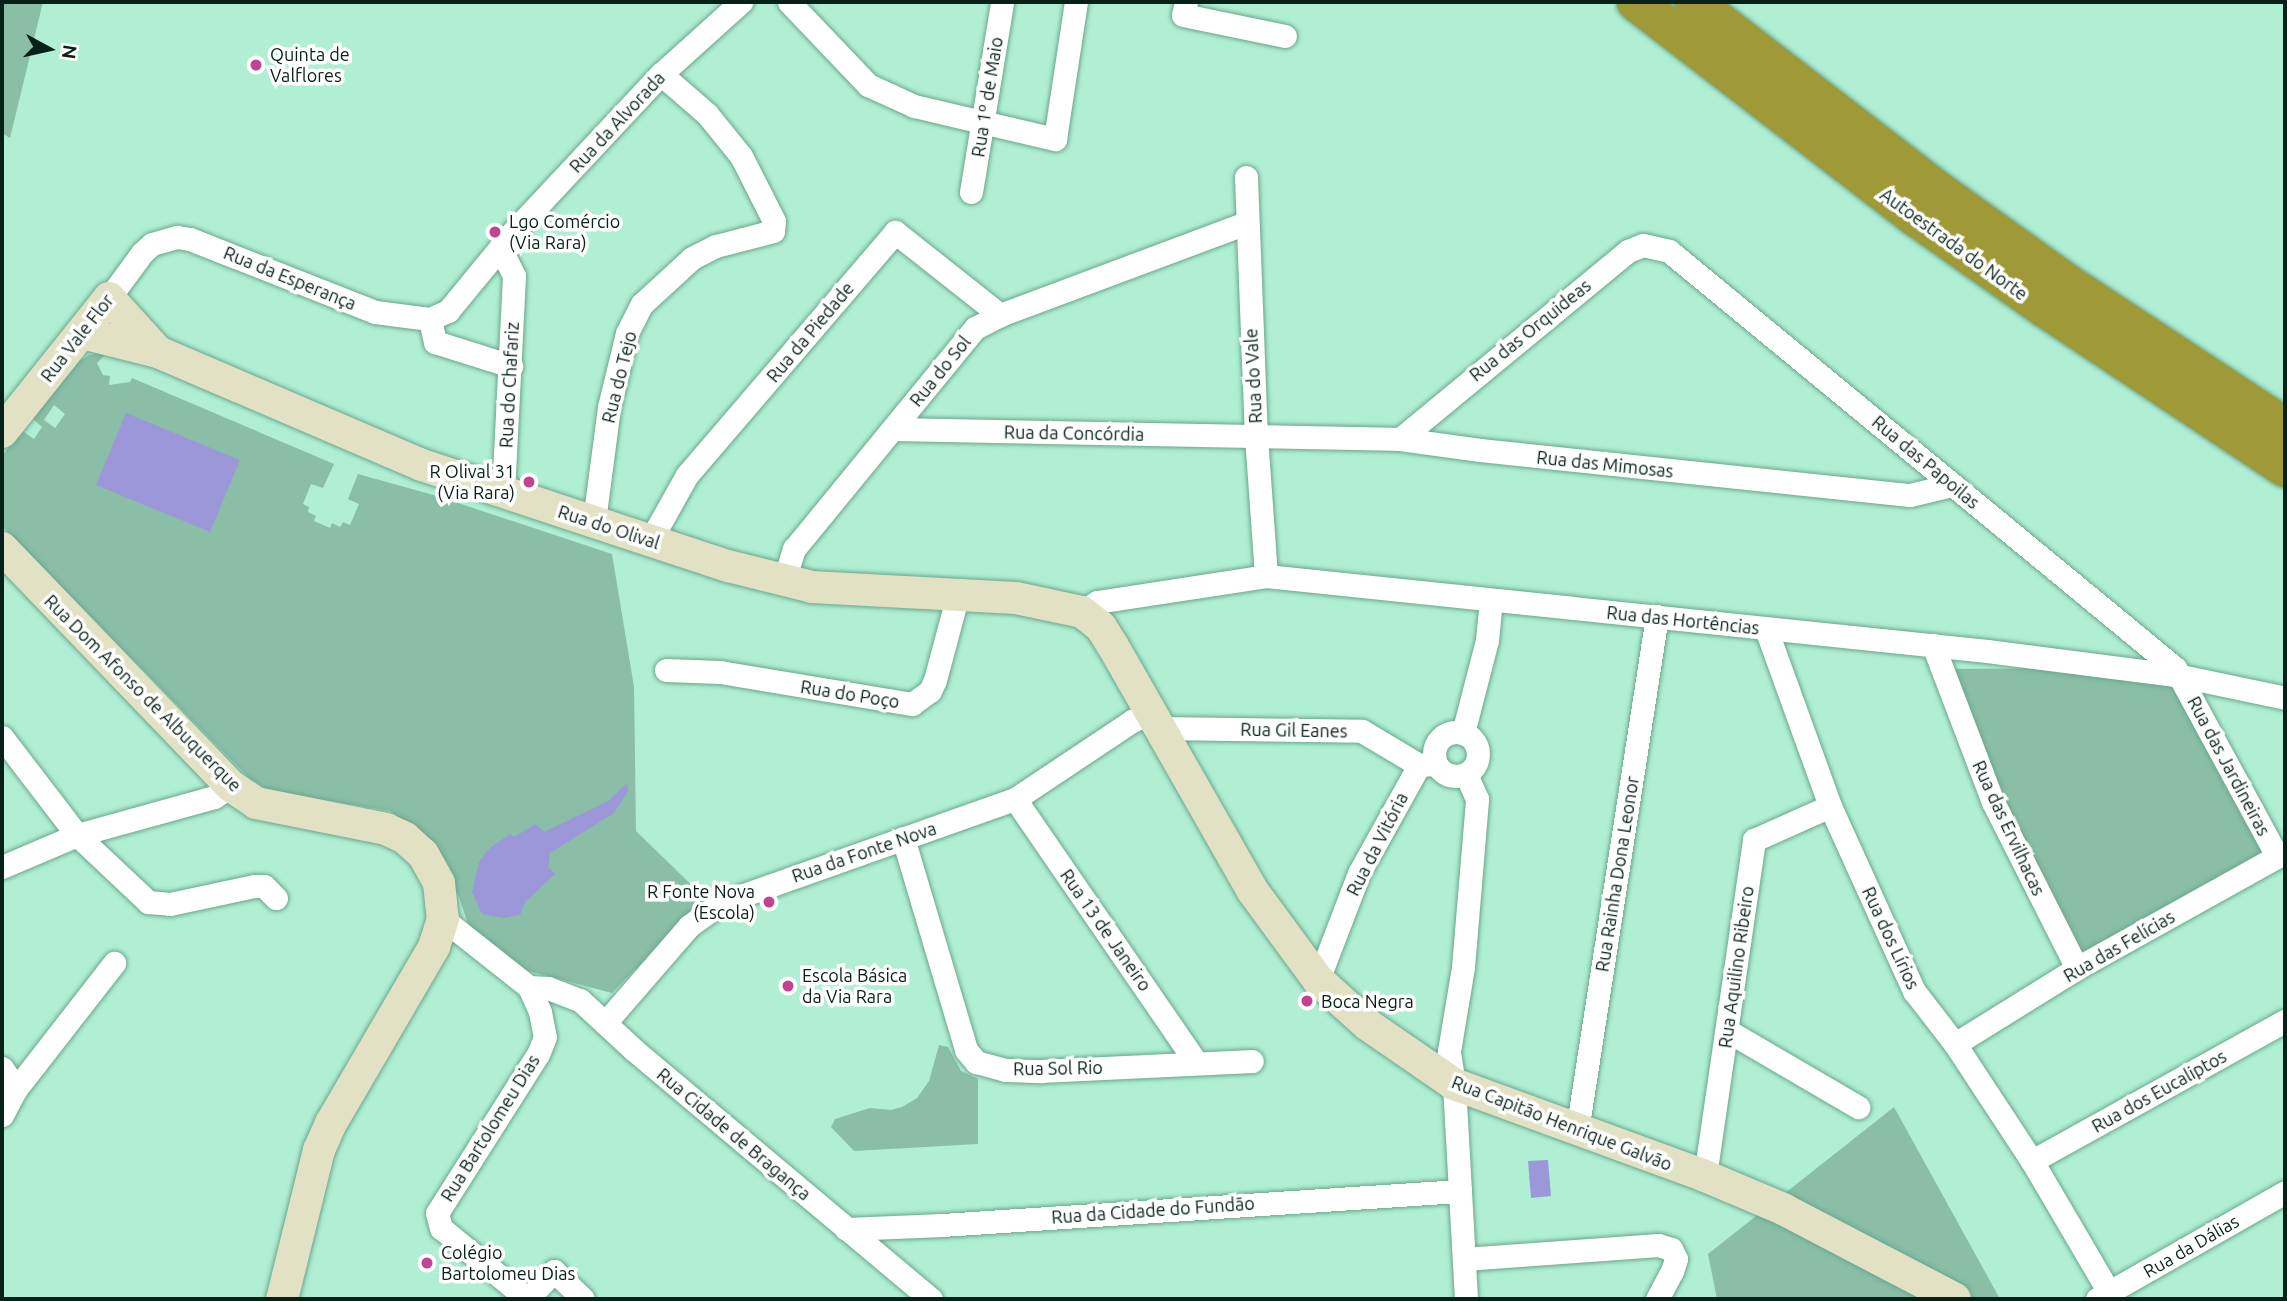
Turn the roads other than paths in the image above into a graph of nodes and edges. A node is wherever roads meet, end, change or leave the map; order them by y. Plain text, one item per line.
1 (741, 2) edge
2 (789, 2) edge
3 (1002, 2) edge
4 (1076, 2) edge
5 (1636, 2) edge
6 (1694, 2) edge
7 (1184, 8) edge
8 (1285, 36) dead end
9 (661, 74) junction
10 (984, 122) junction
11 (1246, 177) dead end
12 (971, 192) dead end
13 (1246, 223) junction
14 (152, 244) joint
15 (500, 248) junction
16 (1669, 251) joint
17 (109, 298) junction
18 (439, 315) junction
19 (1000, 315) junction
20 (82, 333) junction
21 (158, 352) junction
22 (511, 366) junction
23 (2285, 427) edge
24 (893, 429) junction
25 (2, 432) edge
26 (1256, 436) junction
27 (1401, 439) junction
28 (2285, 468) edge
29 (1952, 485) junction
30 (503, 494) junction
31 (594, 521) junction
32 (650, 541) junction
33 (4, 552) edge
34 (1266, 576) junction
35 (784, 581) junction
36 (958, 594) junction
37 (1491, 600) junction
38 (1082, 612) junction
39 (1657, 616) junction
40 (1766, 629) junction
41 (1933, 645) junction
42 (666, 670) dead end
43 (2181, 676) junction
44 (2285, 698) edge
45 (1154, 720) junction
46 (1463, 733) junction
47 (2, 737) edge
48 (1428, 765) junction
49 (1466, 774) junction
50 (231, 786) junction
51 (1015, 799) junction
52 (1830, 806) junction
53 (77, 835) junction
54 (903, 838) junction
55 (2281, 854) edge
56 (2, 867) edge
57 (276, 898) dead end
58 (443, 919) junction
59 (114, 962) dead end
60 (2077, 968) junction
61 (1318, 979) junction
62 (529, 987) junction
63 (2285, 1021) edge
64 (605, 1023) junction
65 (1728, 1031) junction
66 (1955, 1044) junction
67 (1252, 1061) dead end
68 (1196, 1062) junction
69 (2, 1068) edge
70 (1454, 1084) junction
71 (16, 1089) junction
72 (1858, 1107) dead end
73 (2, 1115) edge
74 (1577, 1132) junction
75 (2032, 1161) junction
76 (1705, 1176) junction
77 (1460, 1191) junction
78 (2285, 1192) edge
79 (846, 1229) junction
80 (1464, 1259) junction
81 (2103, 1296) edge
82 (282, 1299) edge
83 (527, 1299) edge
84 (583, 1299) edge
85 (931, 1299) edge
86 (1466, 1299) edge
87 (1657, 1299) edge
88 (1955, 1299) edge

1 - 9 street, Rua da Alvorada
2 - 10 street
3 - 10 street, Rua 1º de Maio
4 - 10 street
5 - 28 highway, Autoestrada do Norte
6 - 23 highway, Autoestrada do Norte
7 - 8 street
9 - 15 street, Rua da Alvorada
9 - 31 street, Rua do Tejo
10 - 12 street, Rua 1º de Maio
11 - 13 street, Rua do Vale
13 - 19 street, Rua do Sol
13 - 26 street, Rua do Vale
14 - 17 street, Rua Vale Flor
14 - 18 street, Rua da Esperança
15 - 18 street, Rua da Alvorada
15 - 22 street, Rua do Chafariz
16 - 27 street, Rua das Orquideas
16 - 29 street, Rua das Papoilas
17 - 20 street, Rua Vale Flor
17 - 21 street, Rua do Olival
18 - 22 street
19 - 24 street, Rua do Sol
19 - 32 street, Rua da Piedade
20 - 21 street, Rua do Olival
20 - 25 street, Rua Vale Flor
21 - 30 street, Rua do Olival
22 - 30 street, Rua do Chafariz
24 - 26 street, Rua da Concórdia
24 - 35 street, Rua do Sol
26 - 27 street, Rua das Mimosas
26 - 34 street, Rua do Vale
27 - 29 street, Rua das Mimosas
29 - 43 street, Rua das Papoilas
30 - 31 street, Rua do Olival
31 - 32 street, Rua do Olival
32 - 35 street, Rua do Olival
33 - 50 street, Rua Dom Afonso de Albuquerque
34 - 37 street, Rua das Hortências
34 - 38 street, Rua das Hortências
35 - 36 street, Rua do Olival
36 - 38 street, Rua do Olival
36 - 42 street, Rua do Poço
37 - 39 street, Rua das Hortências
37 - 46 street
38 - 45 street, Rua Capitão Henrique Galvão
39 - 40 street, Rua das Hortências
39 - 74 street, Rua Rainha Dona Leonor
40 - 41 street, Rua das Hortências
40 - 52 street, Rua dos Lírios
41 - 43 street, Rua das Hortências
41 - 60 street, Rua das Ervilhacas
43 - 44 street, Rua das Hortências
43 - 55 street, Rua das Jardineiras
45 - 48 street, Rua Gil Eanes
45 - 51 street, Rua da Fonte Nova
45 - 61 street, Rua Capitão Henrique Galvão
46 - 48 street
46 - 49 street
47 - 53 street
48 - 49 street
48 - 61 street, Rua da Vitória
49 - 70 street
50 - 53 street
50 - 58 street, Rua Dom Afonso de Albuquerque
51 - 54 street, Rua da Fonte Nova
51 - 68 street, Rua 13 de Janeiro
52 - 65 street, Rua Aquilino Ribeiro
52 - 66 street, Rua dos Lírios
53 - 56 street
53 - 57 street
54 - 64 street, Rua da Fonte Nova
54 - 68 street, Rua Sol Rio
55 - 60 street, Rua das Felícias
58 - 62 street
58 - 82 street, Rua Dom Afonso de Albuquerque
59 - 71 street
60 - 66 street, Rua das Felícias
61 - 70 street, Rua Capitão Henrique Galvão
62 - 64 street, Rua Cidade de Bragança
62 - 83 street, Rua Bartolomeu Dias
63 - 75 street, Rua dos Eucaliptos
64 - 79 street, Rua Cidade de Bragança
65 - 72 street
65 - 76 street, Rua Aquilino Ribeiro
66 - 75 street, Rua dos Lírios
67 - 68 street, Rua Sol Rio
69 - 71 street
70 - 74 street, Rua Capitão Henrique Galvão
70 - 77 street
71 - 73 street
74 - 76 street, Rua Capitão Henrique Galvão
75 - 81 street, Rua dos Lírios
76 - 88 street, Rua Capitão Henrique Galvão
77 - 79 street, Rua da Cidade do Fundão
77 - 80 street
78 - 81 street, Rua da Dálias
79 - 85 street, Rua Cidade de Bragança
80 - 86 street
80 - 87 street
83 - 84 street, Rua Bartolomeu Dias

